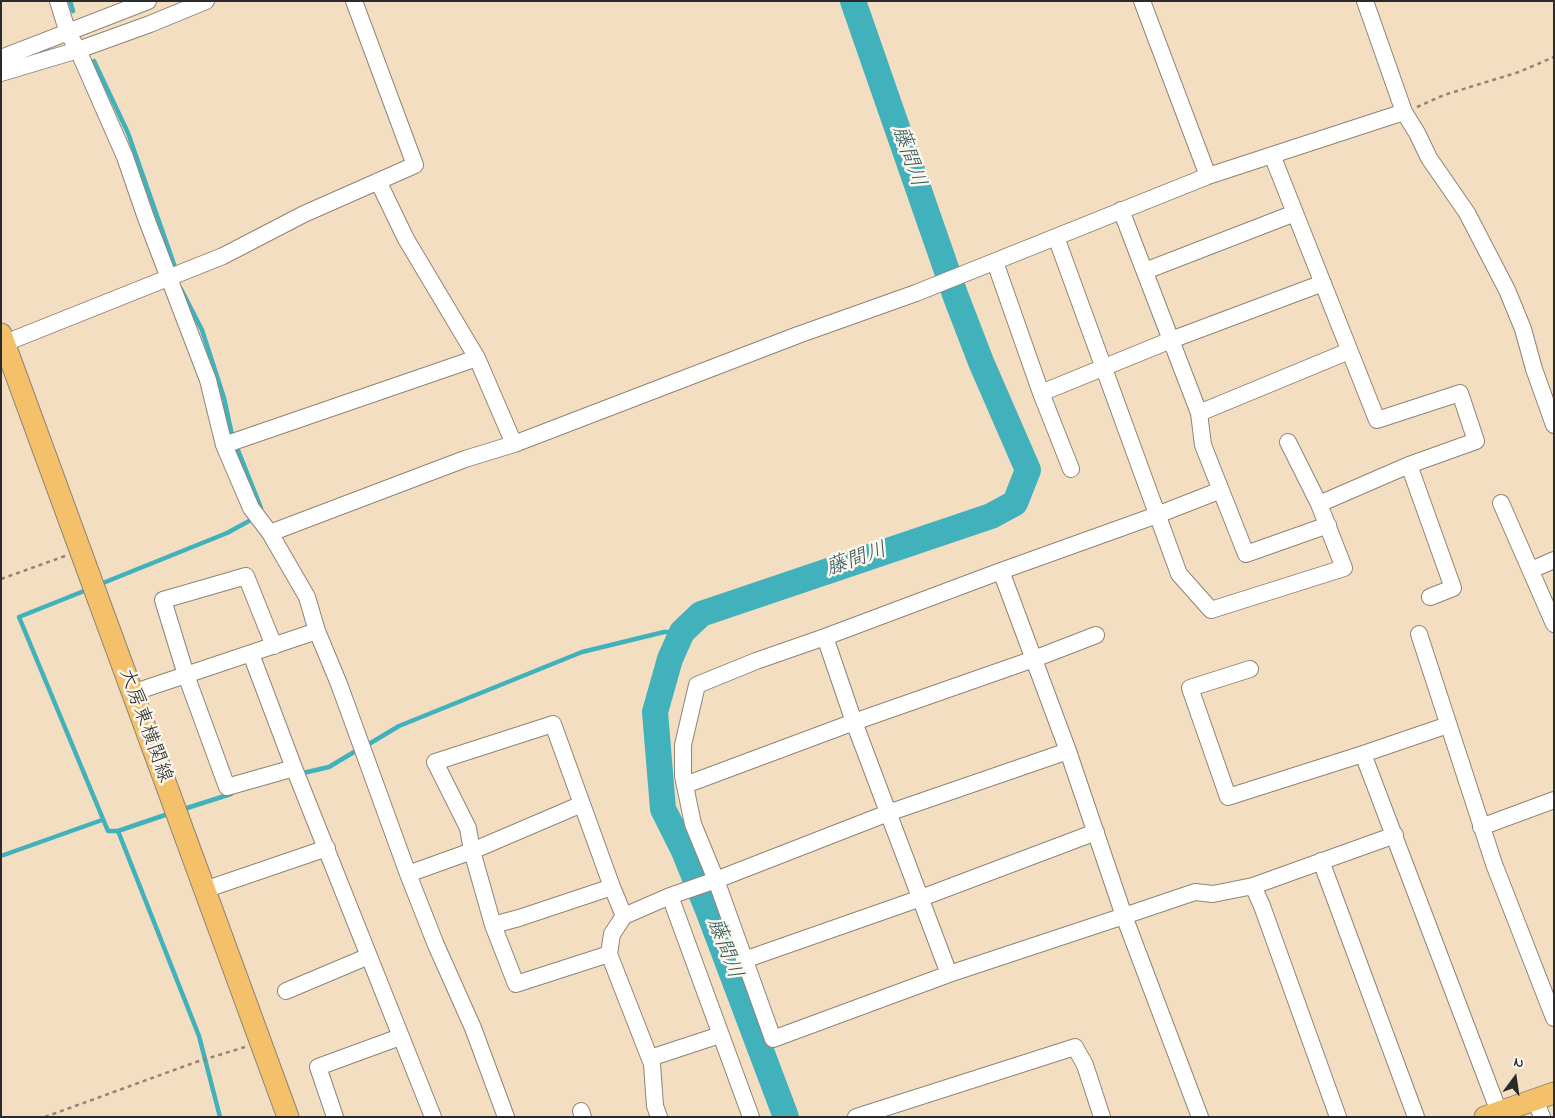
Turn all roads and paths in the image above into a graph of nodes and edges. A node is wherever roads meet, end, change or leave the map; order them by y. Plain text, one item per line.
1 (58, 1) edge
2 (148, 1) edge
3 (206, 1) edge
4 (354, 1) edge
5 (1142, 1) edge
6 (1365, 1) edge
7 (68, 32) junction
8 (78, 50) junction
9 (1554, 57) edge
10 (1, 58) edge
11 (1, 73) edge
12 (1404, 112) junction
13 (1272, 155) junction
14 (1208, 176) junction
15 (378, 181) junction
16 (1122, 210) junction
17 (1295, 213) junction
18 (1056, 237) junction
19 (988, 265) junction
20 (1144, 271) junction
21 (170, 278) junction
22 (1323, 283) junction
23 (3, 338) edge
24 (1171, 340) junction
25 (1349, 351) junction
26 (478, 358) junction
27 (1105, 367) junction
28 (1041, 393) junction
29 (1199, 414) junction
30 (1554, 425) edge
31 (1288, 442) dead end
32 (232, 443) junction
33 (514, 444) junction
34 (1409, 466) junction
35 (1071, 469) dead end
36 (1221, 490) junction
37 (1501, 503) dead end
38 (1319, 504) junction
39 (1157, 515) junction
40 (1328, 526) junction
41 (270, 533) junction
42 (80, 551) junction
43 (1554, 560) edge
44 (1531, 570) junction
45 (1002, 571) junction
46 (1, 579) edge
47 (1430, 597) dead end
48 (1554, 624) edge
49 (318, 631) junction
50 (1419, 634) dead end
51 (1096, 635) dead end
52 (825, 637) junction
53 (274, 646) junction
54 (251, 654) junction
55 (1034, 659) junction
56 (1250, 669) dead end
57 (186, 676) junction
58 (132, 693) junction
59 (854, 722) junction
60 (1448, 725) junction
61 (1068, 751) junction
62 (1363, 754) junction
63 (294, 768) junction
64 (685, 785) junction
65 (1554, 800) edge
66 (582, 804) junction
67 (888, 813) junction
68 (1482, 827) junction
69 (1096, 832) junction
70 (1395, 835) junction
71 (327, 848) junction
72 (472, 851) junction
73 (1321, 862) junction
74 (408, 874) junction
75 (716, 880) junction
76 (1253, 886) junction
77 (612, 887) junction
78 (204, 890) junction
79 (670, 896) junction
80 (921, 898) junction
81 (624, 916) junction
82 (1124, 916) junction
83 (493, 925) junction
84 (609, 954) junction
85 (369, 956) junction
86 (744, 960) junction
87 (949, 974) junction
88 (286, 991) dead end
89 (1554, 1018) edge
90 (720, 1034) junction
91 (400, 1037) junction
92 (261, 1042) junction
93 (650, 1058) junction
94 (1544, 1103) edge
95 (1492, 1114) edge
96 (45, 1117) edge
97 (288, 1117) edge
98 (335, 1117) edge
99 (433, 1117) edge
100 (506, 1117) edge
101 (659, 1117) edge
102 (751, 1117) edge
103 (856, 1117) edge
104 (1102, 1117) edge
105 (1200, 1117) edge
106 (1338, 1117) edge
107 (1416, 1117) edge

1 - 7 street
2 - 7 street
3 - 8 street
4 - 15 street
5 - 14 street
6 - 12 street
7 - 8 street
7 - 10 street
8 - 11 street
8 - 21 street
9 - 12 path
12 - 13 street
12 - 30 street
13 - 14 street
13 - 17 street
14 - 16 street
15 - 21 street
15 - 26 street
16 - 18 street
16 - 20 street
17 - 20 street
17 - 22 street
18 - 19 street
18 - 27 street
19 - 28 street
19 - 33 street
20 - 24 street
21 - 23 street
21 - 32 street
22 - 24 street
22 - 25 street
23 - 42 main road, 大房東横関線
24 - 27 street
24 - 29 street
25 - 29 street
25 - 34 street
26 - 32 street
26 - 33 street
27 - 28 street
27 - 39 street
28 - 35 street
29 - 36 street
31 - 38 street
32 - 41 street
33 - 41 street
34 - 38 street
34 - 47 street
36 - 39 street
36 - 40 street
37 - 44 street
38 - 40 street
39 - 40 street
39 - 45 street
41 - 49 street
42 - 46 path
42 - 58 main road, 大房東横関線
43 - 44 street
44 - 48 street
45 - 52 street
45 - 55 street
49 - 53 street
49 - 74 street
50 - 60 street
51 - 55 street
52 - 59 street
52 - 64 street
53 - 54 street
53 - 57 street
54 - 57 street
54 - 63 street
55 - 59 street
55 - 61 street
56 - 62 street
57 - 58 street
57 - 63 street
58 - 78 main road, 大房東横関線
59 - 64 street
59 - 67 street
60 - 62 street
60 - 68 street
61 - 67 street
61 - 69 street
62 - 70 street
63 - 71 street
64 - 75 street
65 - 68 street
66 - 72 street
66 - 72 street
66 - 77 street
67 - 75 street
67 - 80 street
68 - 89 street
69 - 80 street
69 - 82 street
70 - 73 street
70 - 95 street
71 - 78 street
71 - 85 street
72 - 74 street
72 - 83 street
73 - 76 street
73 - 107 street
74 - 100 street
75 - 79 street
75 - 86 street
76 - 82 street
76 - 106 street
77 - 81 street
77 - 83 street
78 - 92 main road, 大房東横関線
79 - 81 street
79 - 90 street
80 - 86 street
80 - 87 street
81 - 84 street
82 - 87 street
82 - 105 street
83 - 84 street
84 - 93 street
85 - 88 street
85 - 91 street
86 - 87 street
90 - 93 street
90 - 102 street
91 - 98 street
91 - 99 street
92 - 96 path
92 - 97 main road, 大房東横関線
93 - 101 street
94 - 95 main road
103 - 104 street

